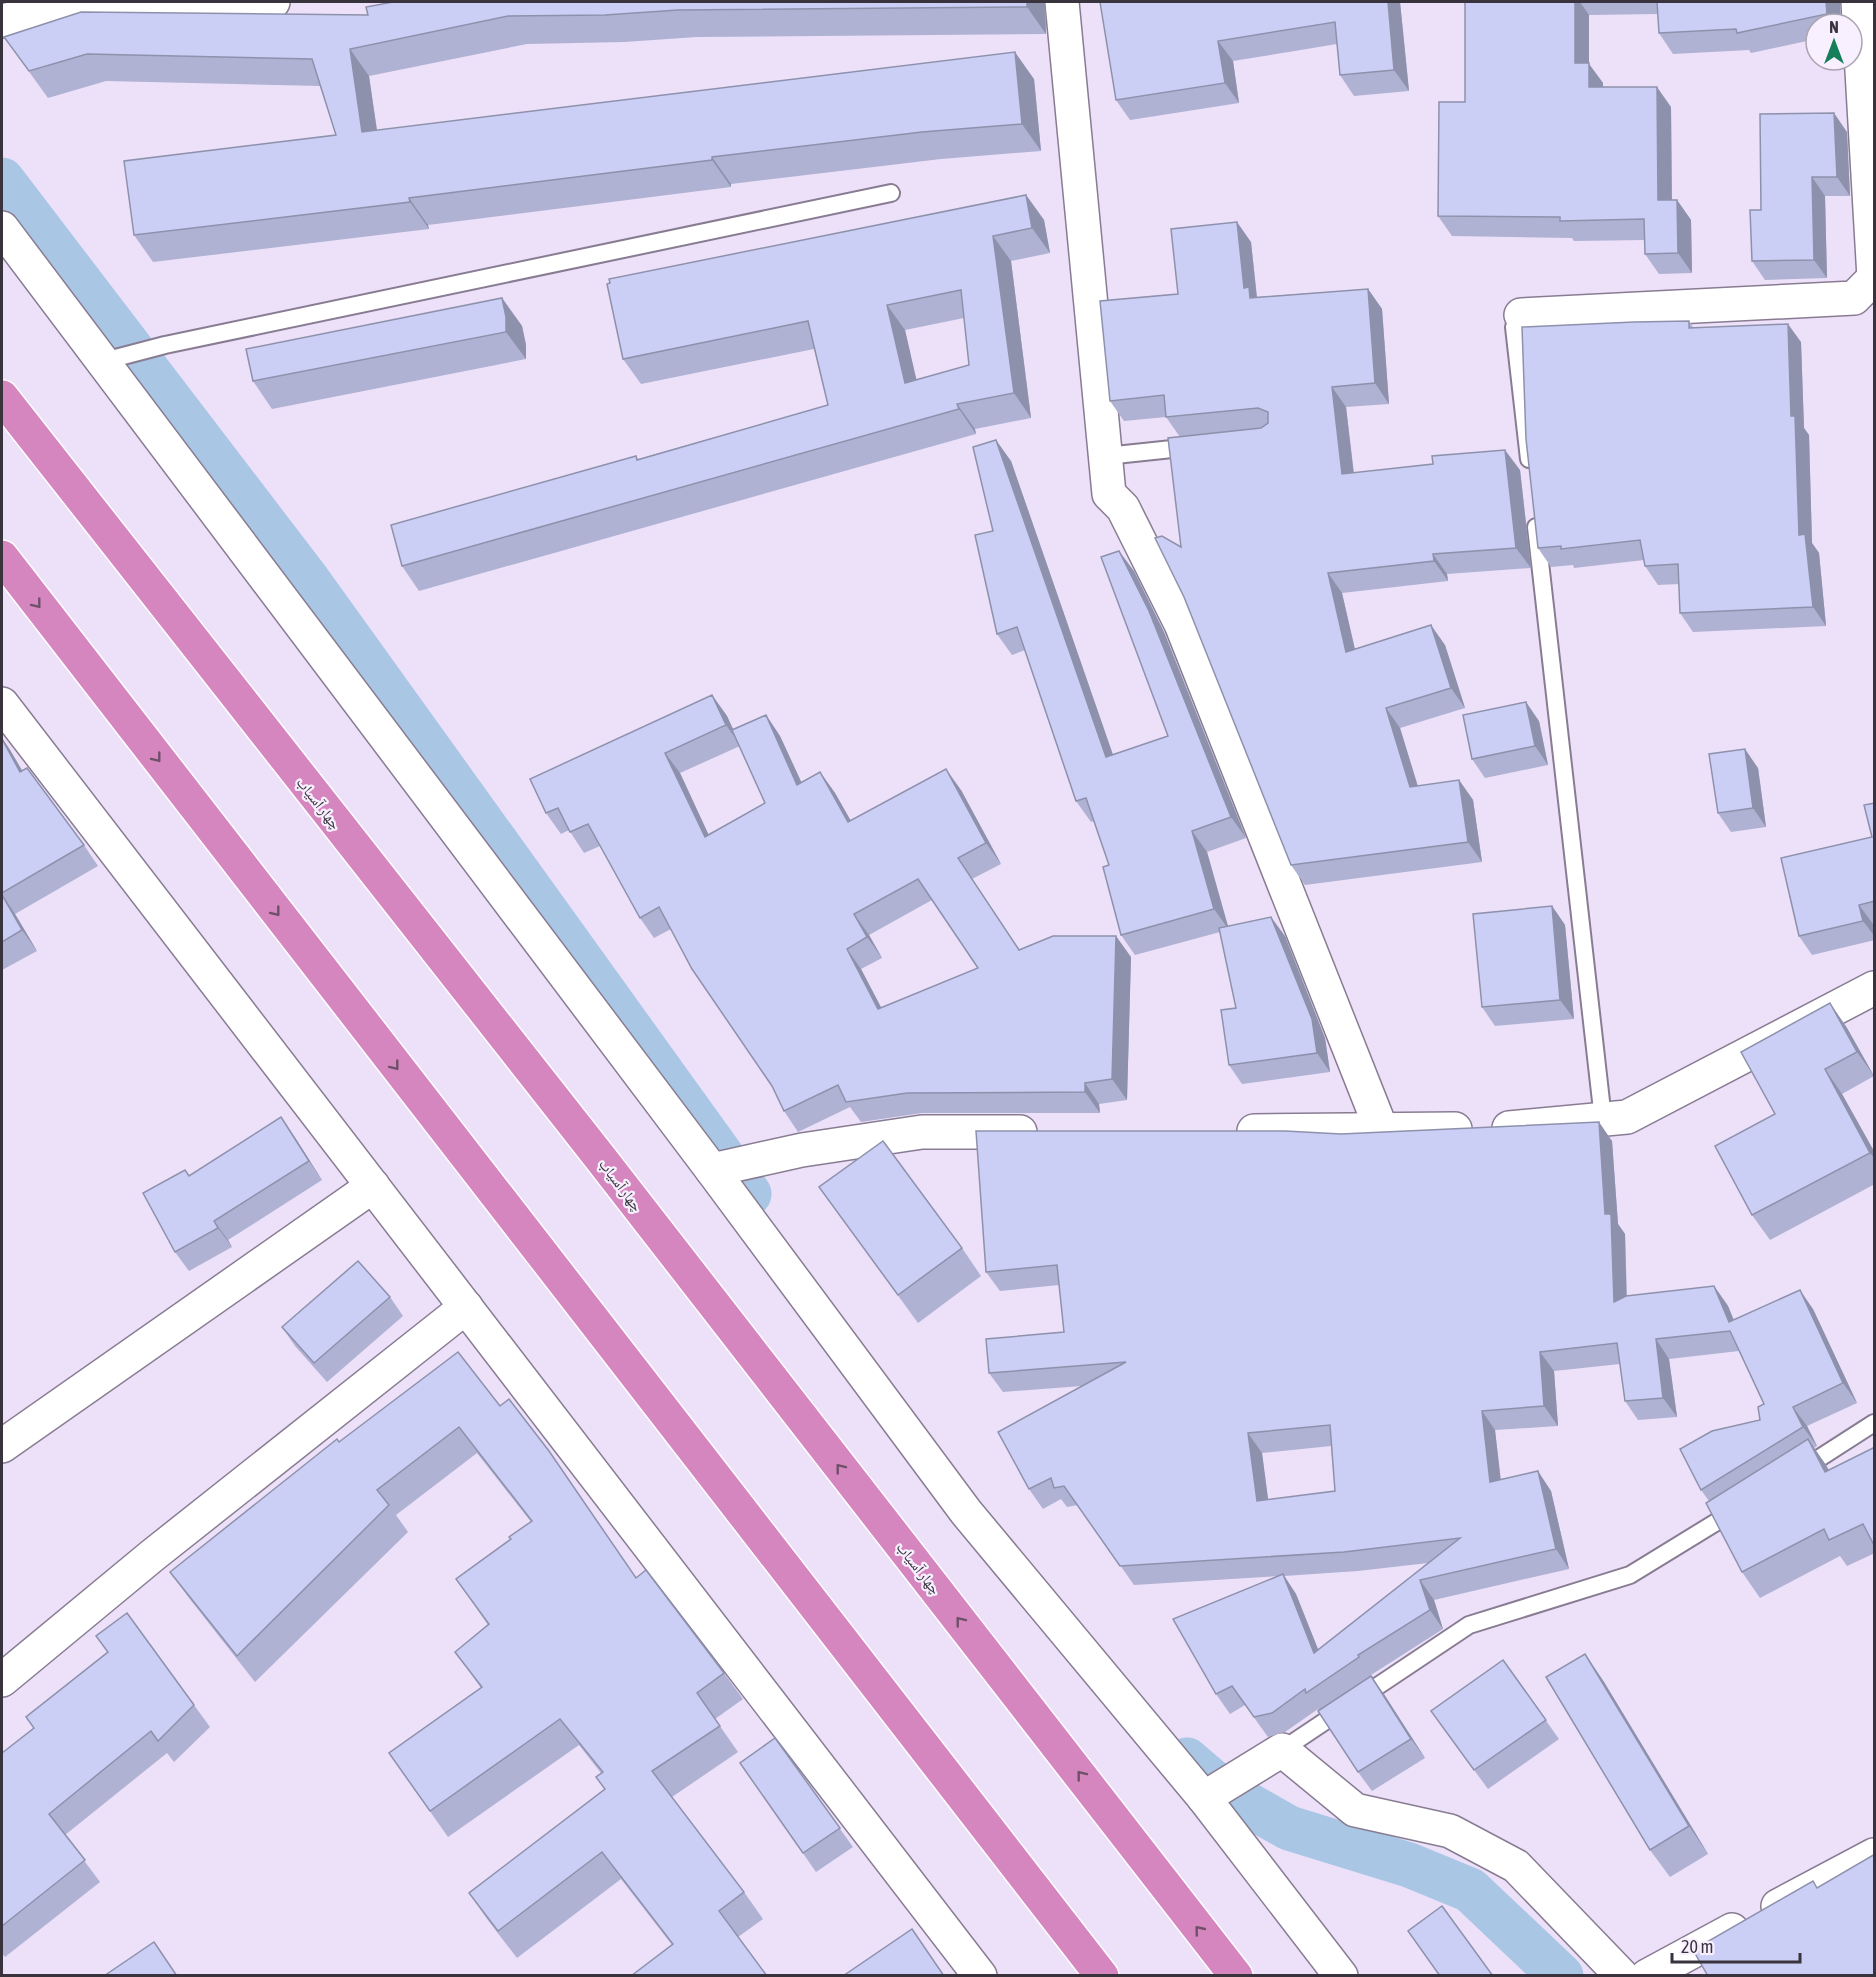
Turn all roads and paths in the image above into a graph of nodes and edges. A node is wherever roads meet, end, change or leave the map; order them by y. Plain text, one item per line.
1 (273, 2) edge
2 (1062, 2) edge
3 (1858, 2) edge
4 (2, 21) edge
5 (891, 193) dead end
6 (2, 228) edge
7 (1875, 278) edge
8 (1521, 315) joint
9 (104, 361) junction
10 (2, 397) edge
11 (1213, 445) edge
12 (1106, 456) junction
13 (1531, 480) edge
14 (1535, 516) edge
15 (2, 558) edge
16 (2, 704) edge
17 (1875, 988) edge
18 (1603, 1119) junction
19 (1229, 1131) edge
20 (1382, 1131) junction
21 (1052, 1132) edge
22 (712, 1170) junction
23 (373, 1186) junction
24 (466, 1307) junction
25 (1875, 1423) edge
26 (2, 1446) edge
27 (1790, 1477) edge
28 (1750, 1501) edge
29 (2, 1680) edge
30 (1281, 1750) junction
31 (1204, 1798) junction
32 (1875, 1855) edge
33 (980, 1976) edge
34 (1102, 1976) edge
35 (1236, 1976) edge
36 (1341, 1976) edge
37 (1622, 1976) edge
38 (1647, 1976) edge

1 - 4 street
2 - 12 street
3 - 7 street
5 - 9 lane
6 - 9 street
7 - 8 street
8 - 13 lane
9 - 22 street
35 -> 10 highway, چهار آسیاب
11 - 12 lane
12 - 20 street
14 - 18 lane
15 -> 34 highway
16 - 23 street
17 - 18 street
18 - 20 street
19 - 20 street
21 - 22 street
22 - 31 street
23 - 24 street
23 - 26 street
24 - 29 street
24 - 33 street
25 - 27 lane
28 - 30 lane
30 - 31 street
30 - 37 street
31 - 36 street
32 - 38 street

